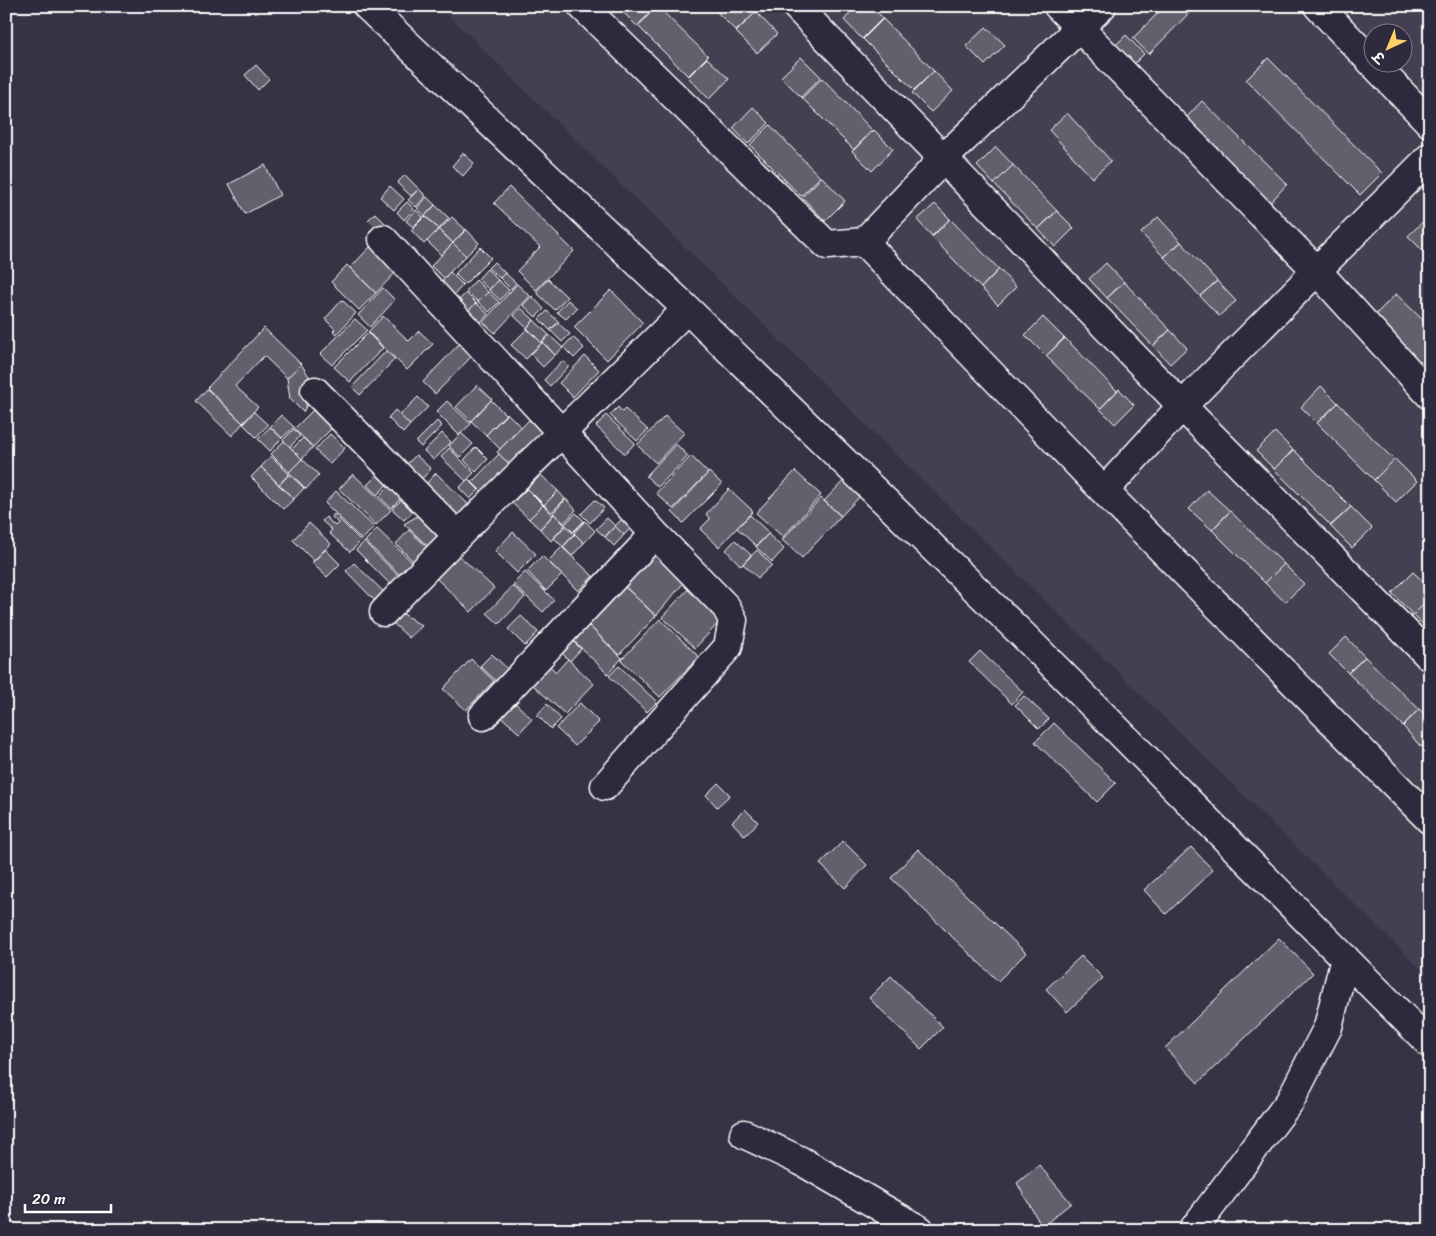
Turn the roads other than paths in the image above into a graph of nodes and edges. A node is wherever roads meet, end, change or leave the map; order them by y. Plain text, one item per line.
1 (366, 6) edge
2 (582, 6) edge
3 (796, 6) edge
4 (1058, 6) edge
5 (1102, 6) edge
6 (1318, 6) edge
7 (1080, 27) junction
8 (1430, 123) edge
9 (1430, 157) edge
10 (944, 158) junction
11 (383, 239) dead end
12 (864, 242) junction
13 (1317, 271) junction
14 (687, 309) junction
15 (315, 392) dead end
16 (1430, 394) edge
17 (1182, 406) junction
18 (563, 433) junction
19 (1104, 491) junction
20 (655, 534) junction
21 (457, 535) junction
22 (384, 612) dead end
23 (1430, 657) edge
24 (483, 716) dead end
25 (605, 786) dead end
26 (1430, 820) edge
27 (1346, 958) junction
28 (1430, 1044) edge
29 (744, 1134) dead end
30 (920, 1230) edge
31 (1193, 1230) edge

1 - 14 street
2 - 12 street
3 - 10 street
4 - 7 street
5 - 7 street
6 - 8 street
7 - 10 street
7 - 13 street
9 - 13 street
10 - 12 street
10 - 17 street
11 - 18 street
12 - 19 street
13 - 16 street
13 - 17 street
14 - 18 street
14 - 27 street
15 - 21 street
17 - 19 street
17 - 23 street
18 - 20 street
18 - 21 street
19 - 26 street
20 - 24 street
20 - 25 street
21 - 22 street
27 - 28 street
27 - 31 street
29 - 30 street

